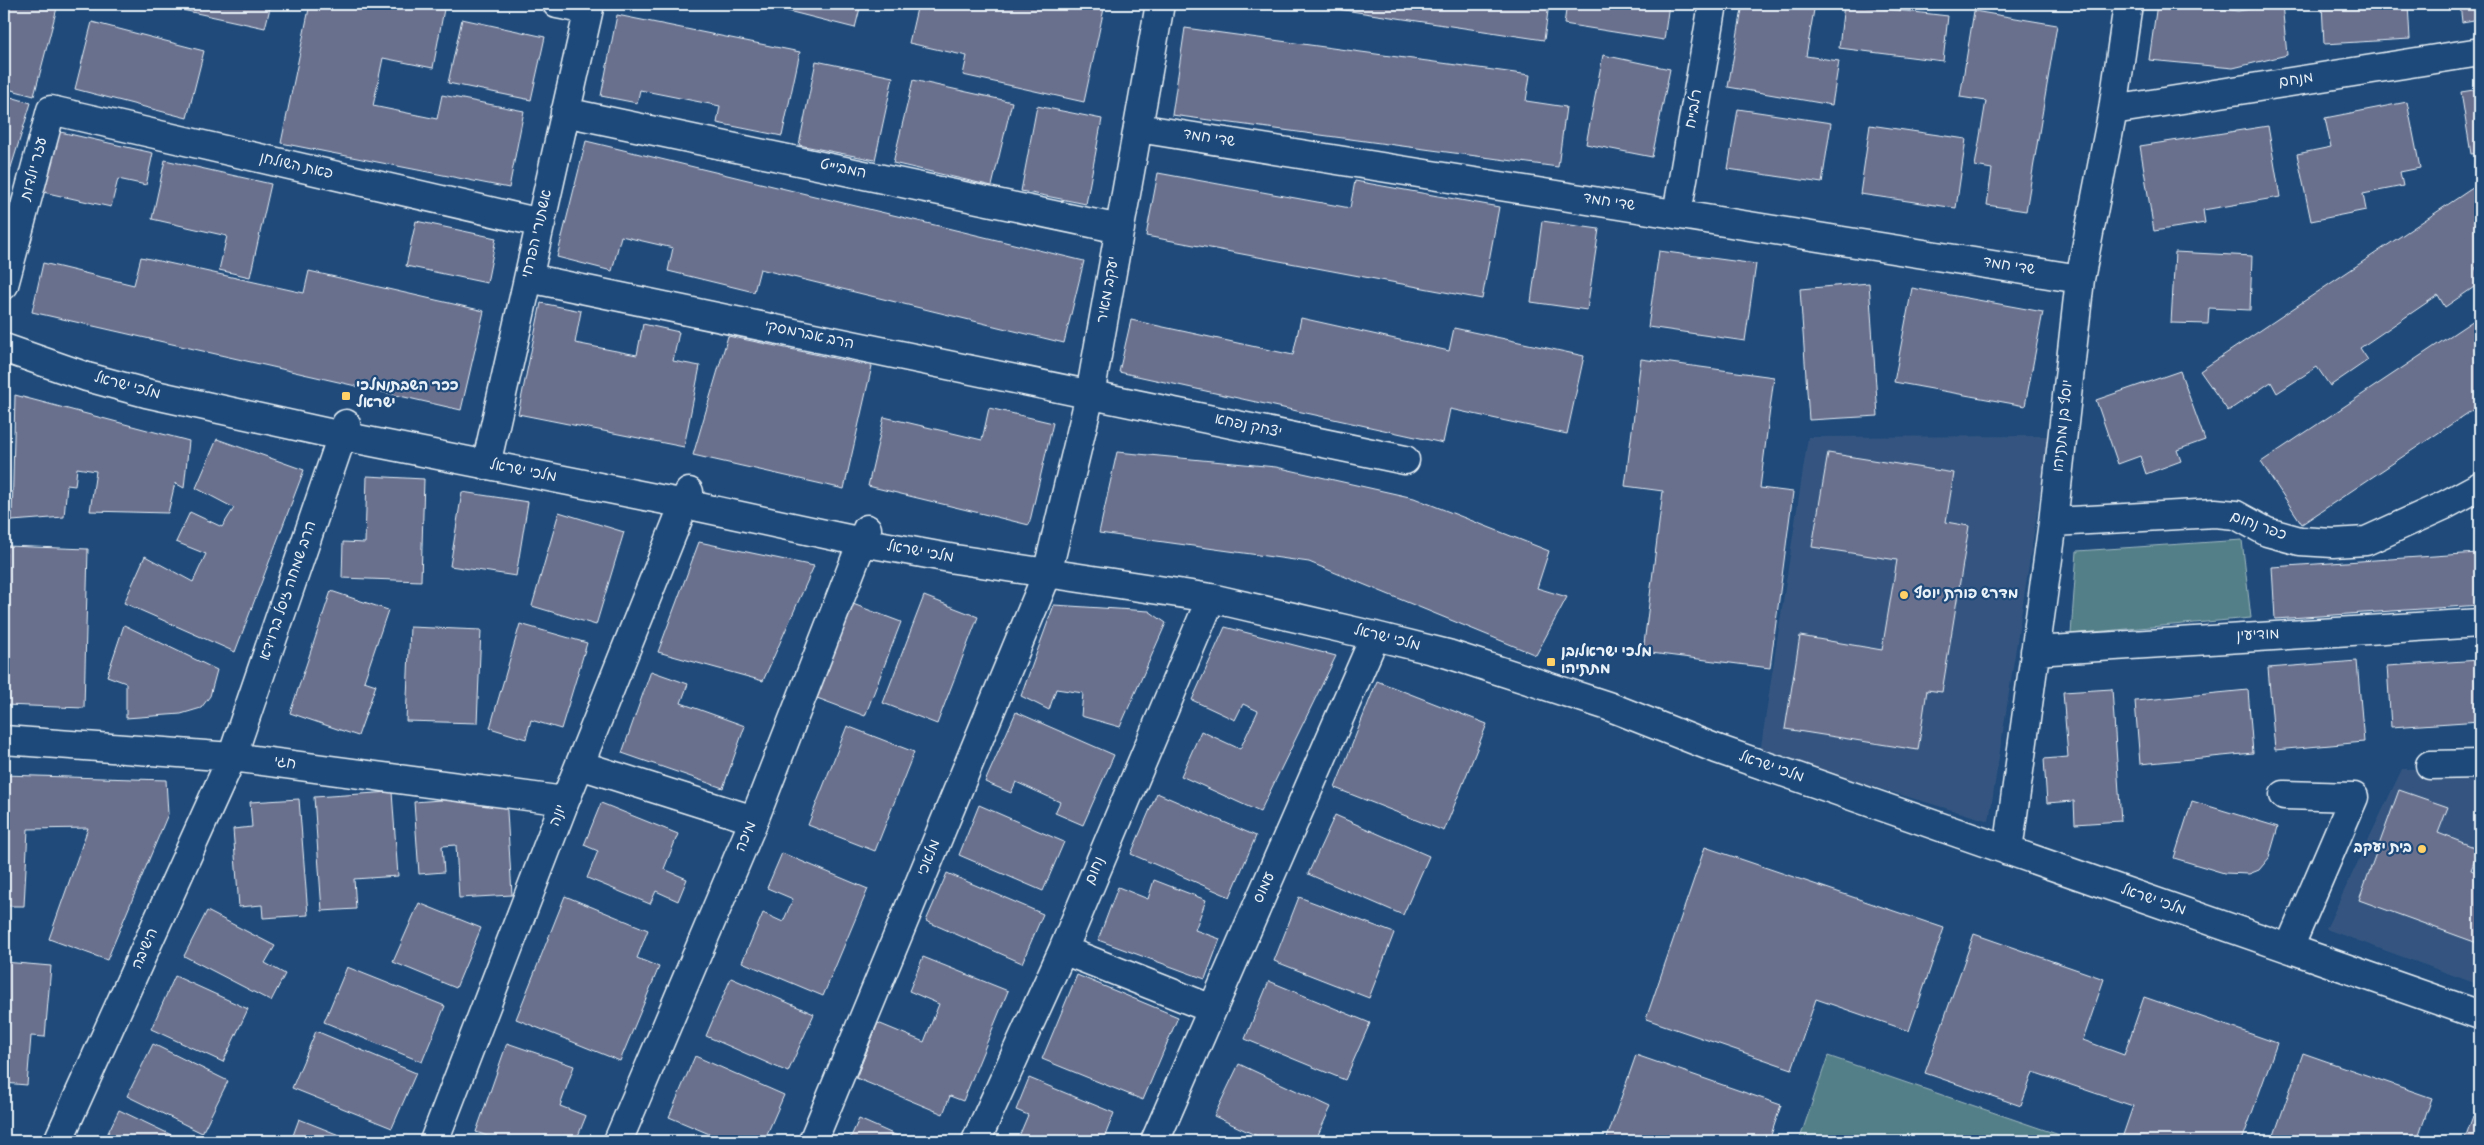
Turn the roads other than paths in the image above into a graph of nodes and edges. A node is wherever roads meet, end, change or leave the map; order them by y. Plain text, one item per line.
1 (557, 4) edge
2 (1160, 4) edge
3 (1713, 4) edge
4 (2128, 4) edge
5 (589, 7) edge
6 (2480, 52) edge
7 (51, 110) joint
8 (2113, 110) junction
9 (565, 112) junction
10 (1138, 128) junction
11 (1677, 214) junction
12 (541, 224) junction
13 (1120, 229) junction
14 (529, 278) junction
15 (2080, 279) junction
16 (4, 285) edge
17 (4, 347) edge
18 (1090, 395) junction
19 (344, 430) junction
20 (488, 459) junction
21 (1405, 460) dead end
22 (2480, 486) edge
23 (687, 498) junction
24 (2054, 522) junction
25 (865, 536) junction
26 (1047, 574) junction
27 (1211, 598) junction
28 (2480, 623) edge
29 (1375, 636) junction
30 (2035, 650) junction
31 (4, 740) edge
32 (232, 757) junction
33 (2480, 764) edge
34 (580, 765) junction
35 (2430, 765) dead end
36 (2284, 795) dead end
37 (565, 801) junction
38 (754, 820) junction
39 (2008, 851) junction
40 (2289, 948) junction
41 (1063, 950) junction
42 (1212, 1009) junction
43 (2480, 1015) edge
44 (58, 1141) edge
45 (434, 1141) edge
46 (618, 1141) edge
47 (813, 1141) edge
48 (976, 1141) edge
49 (1155, 1141) edge

1 - 5 street
2 - 10 street, יעקב מאיר
3 - 11 street, רלב"ח
4 - 8 street, יוסף בן מתתיהו
5 - 9 street, אשתורי הפרחי
6 - 8 street, מנחם
7 - 12 street, פאת השולחן
7 - 16 street, עזר יולדות
8 - 15 street, יוסף בן מתתיהו
9 - 12 street, אשתורי הפרחי
9 - 13 street, המבי"ט
10 - 11 street, שדי חמד
10 - 13 street, יעקב מאיר
11 - 15 street, שדי חמד
12 - 14 street, אשתורי הפרחי
13 - 18 street, יעקב מאיר
14 - 18 street, הרב אברמסקי
14 - 20 street, אשתורי הפרחי
15 - 24 street, יוסף בן מתתיהו
17 - 19 street, מלכי ישראל
18 - 21 street, יצחק נפחא
18 - 26 street, יעקב מאיר
19 - 20 street, מלכי ישראל
19 - 32 street, הרב שמחה זיסל ברוידא
20 - 23 street, מלכי ישראל
22 - 24 street, כפר נחום
23 - 25 street, מלכי ישראל
23 - 34 street, יונה
24 - 30 street, יוסף בן מתתיהו
25 - 26 street, מלכי ישראל
25 - 38 street, מיכה
26 - 27 street, מלכי ישראל
26 - 47 street, מלאכי
27 - 29 street, מלכי ישראל
27 - 41 street, נחום
28 - 30 street, מודיעין
29 - 39 street, מלכי ישראל
29 - 42 street, עמוס
30 - 39 street, יוסף בן מתתיהו
31 - 32 street, חגי
32 - 37 street, חגי
32 - 44 street, הישיבה
33 - 35 street
34 - 37 street, יונה
34 - 38 street
36 - 40 street
37 - 45 street, יונה
38 - 46 street, מיכה
39 - 40 street, מלכי ישראל
40 - 43 street, מלכי ישראל
41 - 42 street
41 - 48 street, נחום
42 - 49 street, עמוס

